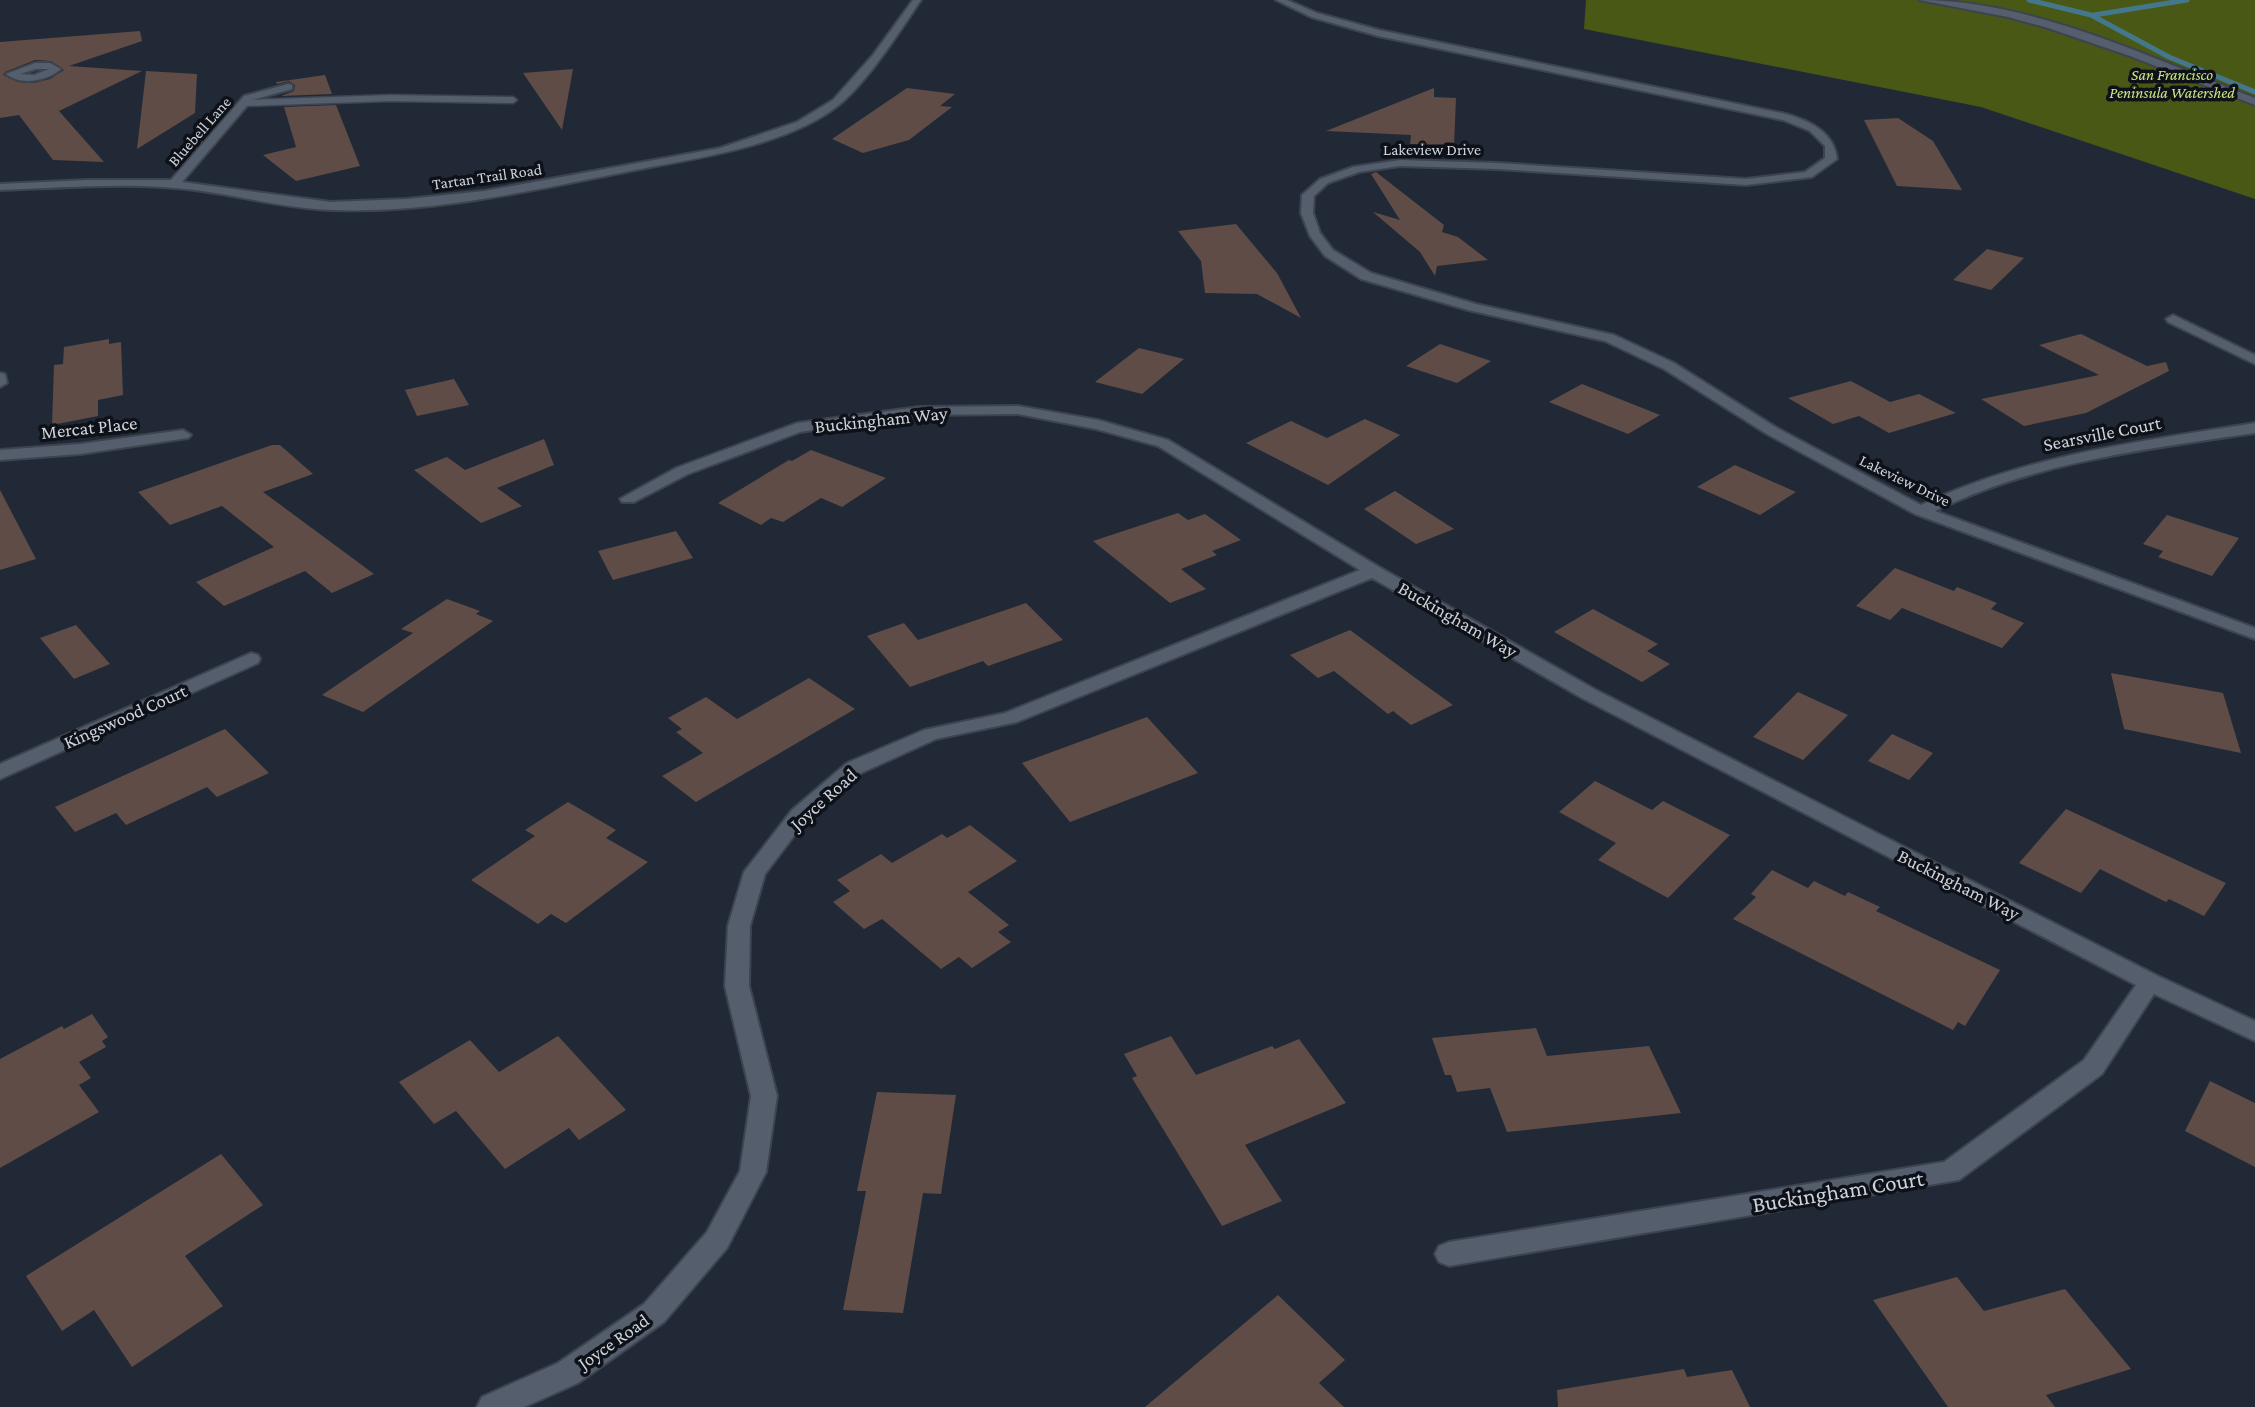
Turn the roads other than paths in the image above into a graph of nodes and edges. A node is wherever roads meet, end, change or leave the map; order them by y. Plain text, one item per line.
1 (917, 0) edge
2 (1280, 0) edge
3 (1923, 0) edge
4 (12, 76) dead end
5 (0, 79) edge
6 (288, 87) dead end
7 (513, 100) dead end
8 (2255, 102) edge
9 (244, 103) junction
10 (174, 184) junction
11 (0, 187) edge
12 (2173, 318) dead end
13 (2255, 360) edge
14 (0, 377) edge
15 (0, 383) edge
16 (2255, 428) edge
17 (183, 435) dead end
18 (0, 455) edge
19 (628, 499) dead end
20 (1922, 510) junction
21 (1373, 571) junction
22 (2255, 634) edge
23 (251, 659) dead end
24 (0, 772) edge
25 (2150, 982) junction
26 (2255, 1032) edge
27 (1449, 1254) dead end
28 (492, 1407) edge

1 - 10 street, Tartan Trail Road
2 - 20 street, Lakeview Drive
3 - 8 street
4 - 5 street
6 - 9 street, Bluebell Lane
7 - 9 lane
9 - 10 street, Bluebell Lane
10 - 11 street, Tartan Trail Road
12 - 13 street
14 - 15 street
16 - 20 street, Searsville Court
17 - 18 street, Mercat Place
19 - 21 street, Buckingham Way
20 - 22 street, Lakeview Drive
21 - 25 street, Buckingham Way
21 - 28 street, Joyce Road
23 - 24 street, Kingswood Court
25 - 26 street, Buckingham Way
25 - 27 street, Buckingham Court

